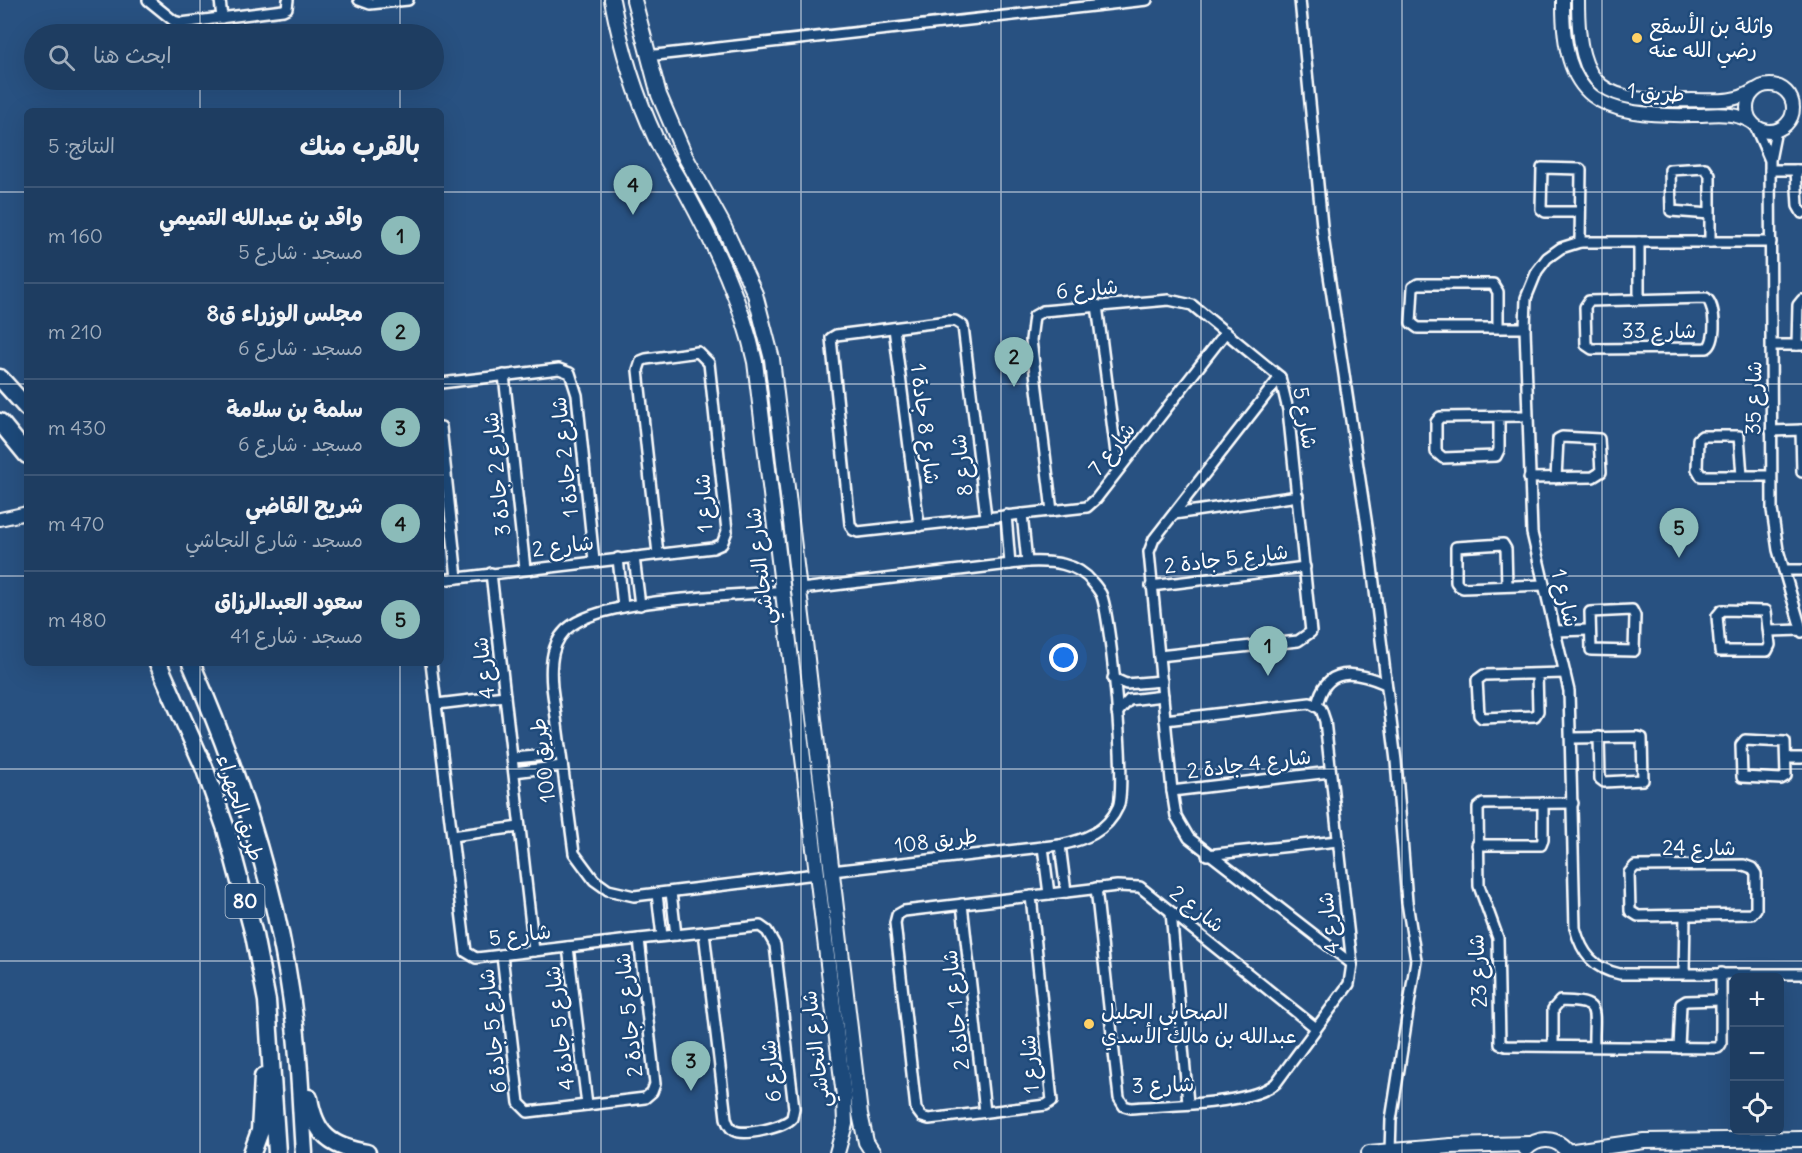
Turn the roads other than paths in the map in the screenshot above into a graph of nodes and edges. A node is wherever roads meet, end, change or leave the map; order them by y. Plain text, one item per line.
1 (148, 0) edge
2 (220, 0) edge
3 (288, 0) edge
4 (359, 0) edge
5 (408, 0) edge
6 (612, 0) edge
7 (634, 0) edge
8 (1147, 0) edge
9 (1300, 0) edge
10 (1563, 0) edge
11 (1578, 0) edge
12 (222, 18) junction
13 (646, 56) junction
14 (1754, 90) junction
15 (1788, 94) junction
16 (1802, 100) edge
17 (1802, 118) edge
18 (1753, 124) junction
19 (1781, 128) junction
20 (1770, 165) junction
21 (1799, 170) edge
22 (1580, 212) junction
23 (1802, 213) edge
24 (1710, 214) junction
25 (1580, 242) junction
26 (1639, 242) junction
27 (1710, 242) junction
28 (1771, 242) junction
29 (1639, 299) junction
30 (1802, 300) edge
31 (1097, 305) junction
32 (894, 328) junction
33 (1498, 328) junction
34 (1525, 328) junction
35 (1226, 333) junction
36 (1773, 345) junction
37 (1800, 345) edge
38 (504, 375) junction
39 (1280, 377) junction
40 (0, 378) edge
41 (444, 383) edge
42 (24, 405) edge
43 (1499, 416) junction
44 (1526, 416) junction
45 (0, 422) edge
46 (1801, 430) edge
47 (1771, 431) junction
48 (782, 440) junction
49 (766, 441) junction
50 (24, 451) edge
51 (444, 455) edge
52 (785, 464) junction
53 (770, 468) junction
54 (1118, 469) junction
55 (1802, 472) edge
56 (1742, 476) junction
57 (1771, 476) junction
58 (1529, 478) junction
59 (1556, 478) junction
60 (1298, 496) junction
61 (1052, 511) junction
62 (24, 514) edge
63 (1022, 514) junction
64 (1174, 514) junction
65 (1006, 515) junction
66 (987, 517) junction
67 (0, 519) edge
68 (919, 526) junction
69 (658, 554) junction
70 (634, 557) junction
71 (618, 558) junction
72 (594, 561) junction
73 (1027, 562) junction
74 (1011, 564) junction
75 (1305, 567) junction
76 (525, 569) junction
77 (1784, 570) junction
78 (1802, 570) edge
79 (491, 573) junction
80 (457, 578) junction
81 (444, 580) edge
82 (1543, 585) junction
83 (1151, 586) junction
84 (1507, 586) junction
85 (801, 590) junction
86 (784, 591) junction
87 (640, 605) junction
88 (623, 608) junction
89 (1555, 630) junction
90 (1588, 630) junction
91 (1802, 631) edge
92 (1769, 632) junction
93 (1160, 656) junction
94 (159, 666) edge
95 (192, 666) edge
96 (432, 666) edge
97 (1565, 673) junction
98 (1537, 674) junction
99 (1113, 678) junction
100 (1162, 681) junction
101 (1386, 684) junction
102 (505, 696) junction
103 (1163, 696) junction
104 (437, 704) junction
105 (1317, 706) junction
106 (1117, 713) junction
107 (1165, 720) junction
108 (1599, 737) junction
109 (1572, 738) junction
110 (560, 754) junction
111 (513, 758) junction
112 (1787, 758) junction
113 (1802, 758) edge
114 (562, 766) junction
115 (514, 772) junction
116 (1330, 772) junction
117 (1172, 791) junction
118 (1543, 803) junction
119 (1573, 803) junction
120 (519, 826) junction
121 (452, 836) junction
122 (1338, 841) junction
123 (1060, 845) junction
124 (1477, 845) junction
125 (1043, 847) junction
126 (1208, 855) junction
127 (832, 871) junction
128 (816, 874) junction
129 (1096, 888) junction
130 (671, 892) junction
131 (1066, 892) junction
132 (657, 894) junction
133 (1049, 894) junction
134 (1031, 896) junction
135 (962, 904) junction
136 (1171, 912) junction
137 (1685, 916) junction
138 (704, 932) junction
139 (676, 935) junction
140 (662, 936) junction
141 (639, 939) junction
142 (568, 947) junction
143 (534, 951) junction
144 (502, 955) junction
145 (1352, 964) junction
146 (1721, 973) junction
147 (1684, 974) junction
148 (1802, 974) edge
149 (1721, 1000) junction
150 (267, 1001) junction
151 (848, 1011) junction
152 (833, 1012) junction
153 (295, 1025) junction
154 (1316, 1028) junction
155 (1553, 1046) junction
156 (1594, 1046) junction
157 (1679, 1048) junction
158 (1188, 1103) junction
159 (587, 1105) junction
160 (985, 1112) junction
161 (1802, 1139) edge
162 (1527, 1149) edge
163 (1390, 1151) junction
164 (252, 1153) edge
165 (277, 1153) edge
166 (288, 1153) edge
167 (304, 1153) edge
168 (367, 1153) edge
169 (837, 1153) edge
170 (873, 1153) edge
171 (1369, 1153) edge
172 (1567, 1153) edge

1 - 12 street
2 - 12 street
3 - 12 street
4 - 5 street
6 - 49 main road, شارع النجاشي
7 - 13 main road, شارع النجاشي
8 - 13 street
9 - 101 street
10 - 18 street, طريق 1
11 - 14 street, طريق 1
13 - 48 main road, شارع النجاشي
14 - 15 street
14 - 18 street
15 - 16 street
15 - 19 street
17 - 19 street
18 - 19 street
18 - 20 street, شارع 35
19 - 20 street, شارع 35
20 - 21 street
20 - 28 street, شارع 35
21 - 23 street
22 - 22 street
22 - 25 street
24 - 24 street
24 - 27 street
25 - 26 street, شارع 1
25 - 34 street, شارع 1
26 - 27 street, شارع 1
26 - 29 street, شارع 33
27 - 28 street, شارع 1
28 - 36 street, شارع 35
29 - 29 street, شارع 33
30 - 37 street
31 - 35 street, شارع 6
31 - 54 street
31 - 61 street, شارع 6
32 - 66 street, شارع 8
32 - 68 street, شارع 8 جادة 1
32 - 68 street, شارع 8
33 - 33 street
33 - 34 street
34 - 44 street, شارع 1
35 - 39 street, شارع 6
35 - 54 street, شارع 7
36 - 37 street
36 - 47 street, شارع 35
38 - 41 street, شارع 2 جادة 1
38 - 72 street, شارع 2 جادة 1
38 - 76 street, شارع 2 جادة 3
39 - 60 street, شارع 5
39 - 64 street, شارع 5
40 - 42 highway
43 - 43 street
43 - 44 street
44 - 58 street, شارع 1
45 - 50 highway
46 - 47 street
46 - 55 street
47 - 57 street, شارع 35
48 - 49 main road
48 - 52 main road, شارع النجاشي
49 - 53 main road, شارع النجاشي
51 - 80 street
52 - 53 main road
52 - 85 main road, شارع النجاشي
53 - 86 main road, شارع النجاشي
54 - 61 street, شارع 7
56 - 56 street
56 - 57 street
57 - 77 street, شارع 35
58 - 59 street
58 - 82 street, شارع 1
59 - 59 street
60 - 64 street
60 - 75 street, شارع 5
61 - 63 street, شارع 7
62 - 67 street
63 - 65 street, شارع 7
63 - 73 street
64 - 83 street, شارع 5
65 - 66 street, شارع 7
65 - 74 street
66 - 68 street, شارع 8
69 - 69 street, شارع 1
69 - 70 street, شارع 2
70 - 71 street, شارع 2
70 - 87 street
71 - 72 street, شارع 2
71 - 88 street, شارع 2
72 - 76 street, شارع 2
73 - 74 street, طريق 108
73 - 99 street, طريق 108
74 - 85 street, طريق 108
75 - 83 street, شارع 5 جادة 2
75 - 93 street, شارع 5
76 - 79 street, شارع 2
77 - 78 street
77 - 91 street, شارع 35
79 - 80 street, شارع 2
79 - 102 street, شارع 4
80 - 81 street, شارع 2
82 - 84 street
82 - 89 street, شارع 1
83 - 93 street, شارع 5
84 - 84 street
85 - 127 main road, شارع النجاشي
86 - 87 street, طريق 100
86 - 128 main road, شارع النجاشي
87 - 88 street, طريق 100
88 - 110 street, طريق 100
89 - 90 street
89 - 97 street, شارع 1
90 - 90 street
91 - 92 street
92 - 92 street
93 - 100 street, شارع 5
94 - 150 highway, طريق الجهراء / 80
95 - 153 highway, طريق الجهراء / 80
96 - 104 street, شارع 5
97 - 98 street
97 - 109 street, شارع 1
98 - 98 street
99 - 100 street
99 - 106 street, طريق 108
100 - 103 street, شارع 5
101 - 105 street
101 - 163 street
102 - 104 street
102 - 111 street, شارع 4
103 - 106 street
103 - 107 street, شارع 5
104 - 121 street, شارع 5
105 - 107 street
105 - 116 street, شارع 4
106 - 123 street, طريق 108
107 - 117 street, شارع 4
108 - 108 street
108 - 109 street
109 - 119 street, شارع 1
110 - 111 street
110 - 114 street, طريق 100
111 - 115 street, شارع 4
112 - 112 street
112 - 113 street
114 - 115 street
114 - 132 street, طريق 100
115 - 120 street, شارع 4
116 - 117 street, شارع 4 جادة 2
116 - 122 street, شارع 4
117 - 126 street, شارع 4
118 - 119 street, شارع 23
118 - 124 street, شارع 23
118 - 124 street
119 - 147 street, شارع 1
120 - 121 street
120 - 143 street, شارع 4
121 - 144 street, شارع 5
122 - 126 street
122 - 145 street, شارع 4
123 - 125 street, طريق 108
123 - 131 street
124 - 155 street, شارع 23
125 - 127 street, طريق 108
125 - 133 street
126 - 145 street, شارع 4
127 - 151 main road, شارع النجاشي
128 - 130 street, طريق 100
128 - 152 main road, شارع النجاشي
129 - 131 street, شارع 2
129 - 136 street, شارع 2
129 - 158 street, شارع 3
130 - 132 street, طريق 100
130 - 139 street
131 - 133 street, شارع 2
132 - 140 street
133 - 134 street, شارع 2
134 - 135 street, شارع 1
134 - 160 street, شارع 1
135 - 160 street, شارع 1 جادة 2
135 - 160 street, شارع 1
136 - 154 street, شارع 2
136 - 158 street
137 - 137 street, شارع 24
137 - 147 street
138 - 138 street, شارع 6
138 - 139 street, شارع 5
139 - 140 street, شارع 5
140 - 141 street, شارع 5
141 - 142 street, شارع 5
141 - 159 street, شارع 5 جادة 2
142 - 143 street, شارع 5
142 - 159 street, شارع 5 جادة 4
143 - 144 street, شارع 5
144 - 159 street, شارع 5 جادة 6
145 - 154 street, شارع 3
146 - 147 street, شارع 1
146 - 148 street, شارع 1
146 - 149 street, شارع 23
149 - 157 street
149 - 157 street, شارع 23
150 - 164 highway
150 - 165 highway, طريق الجهراء / 80
150 - 166 highway
151 - 152 main road
151 - 170 main road, شارع النجاشي
152 - 169 main road, شارع النجاشي
153 - 167 highway, طريق الجهراء / 80
153 - 168 highway
154 - 158 street, شارع 3
155 - 156 street, شارع 23
155 - 156 street
156 - 157 street, شارع 23
161 - 172 main road
162 - 163 main road
162 - 172 main road
163 - 171 main road

